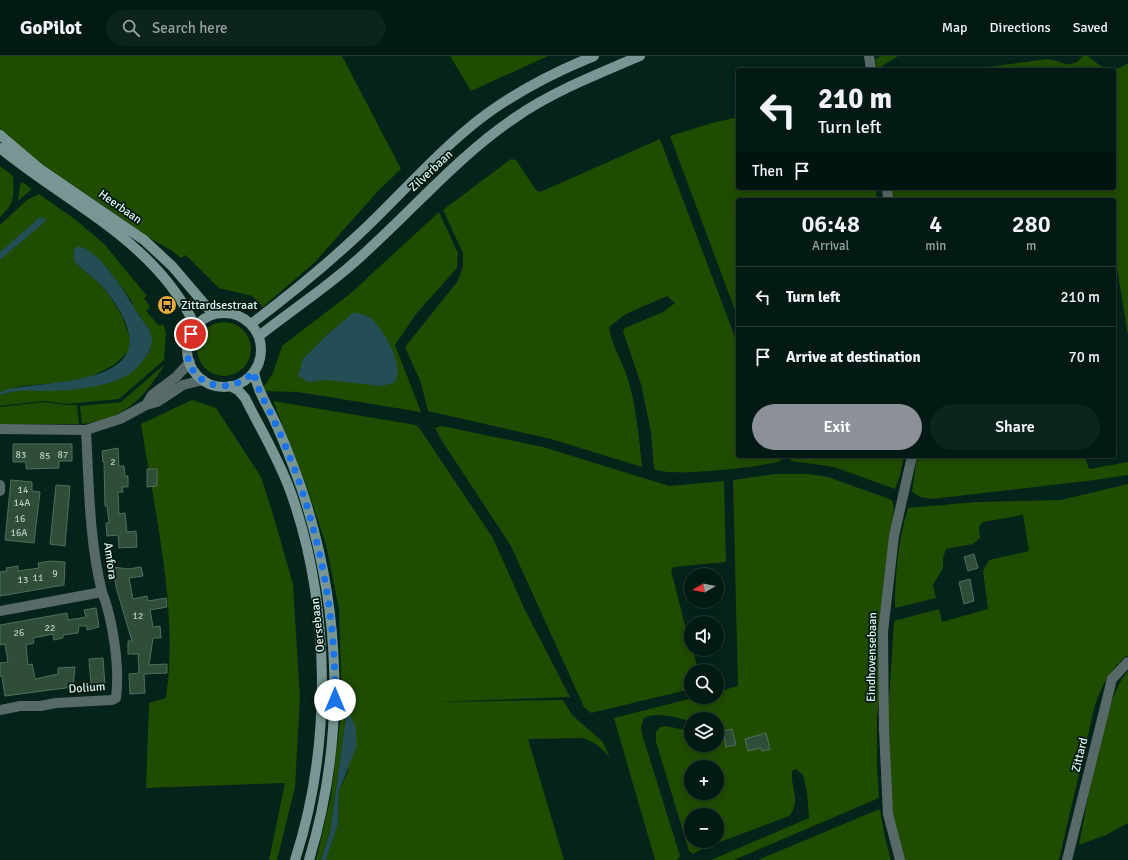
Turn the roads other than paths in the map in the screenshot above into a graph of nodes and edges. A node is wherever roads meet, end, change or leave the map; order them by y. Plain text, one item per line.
1 (594, 56) edge
2 (640, 56) edge
3 (869, 56) edge
4 (871, 68) edge
5 (0, 135) edge
6 (0, 148) edge
7 (213, 314) junction
8 (251, 324) junction
9 (196, 326) junction
10 (259, 336) junction
11 (190, 362) junction
12 (254, 372) junction
13 (203, 380) junction
14 (230, 386) junction
15 (146, 404) junction
16 (0, 429) edge
17 (86, 430) junction
18 (912, 458) edge
19 (0, 485) edge
20 (0, 491) edge
21 (102, 592) junction
22 (0, 611) edge
23 (1128, 662) edge
24 (0, 710) edge
25 (295, 860) edge
26 (310, 860) edge
27 (900, 860) edge
28 (1067, 860) edge

1 - 8 main road, Zilverbaan
2 - 10 main road, Zilverbaan
3 - 4 street
5 - 7 main road, Heerbaan
6 - 9 main road, Heerbaan
7 - 8 main road
7 - 9 main road
8 - 10 main road
9 - 11 main road
10 - 12 main road
11 - 13 main road
11 - 15 street
12 - 14 main road
12 - 26 main road, Oersebaan
13 - 14 main road
13 - 15 street
14 - 25 main road, Oersebaan
15 - 17 street
16 - 17 street
17 - 21 street, Amfora
18 - 27 street, Eindhovensebaan
19 - 20 street
21 - 22 street, Amfora
21 - 24 street, Dolium
23 - 28 street, Zittard

